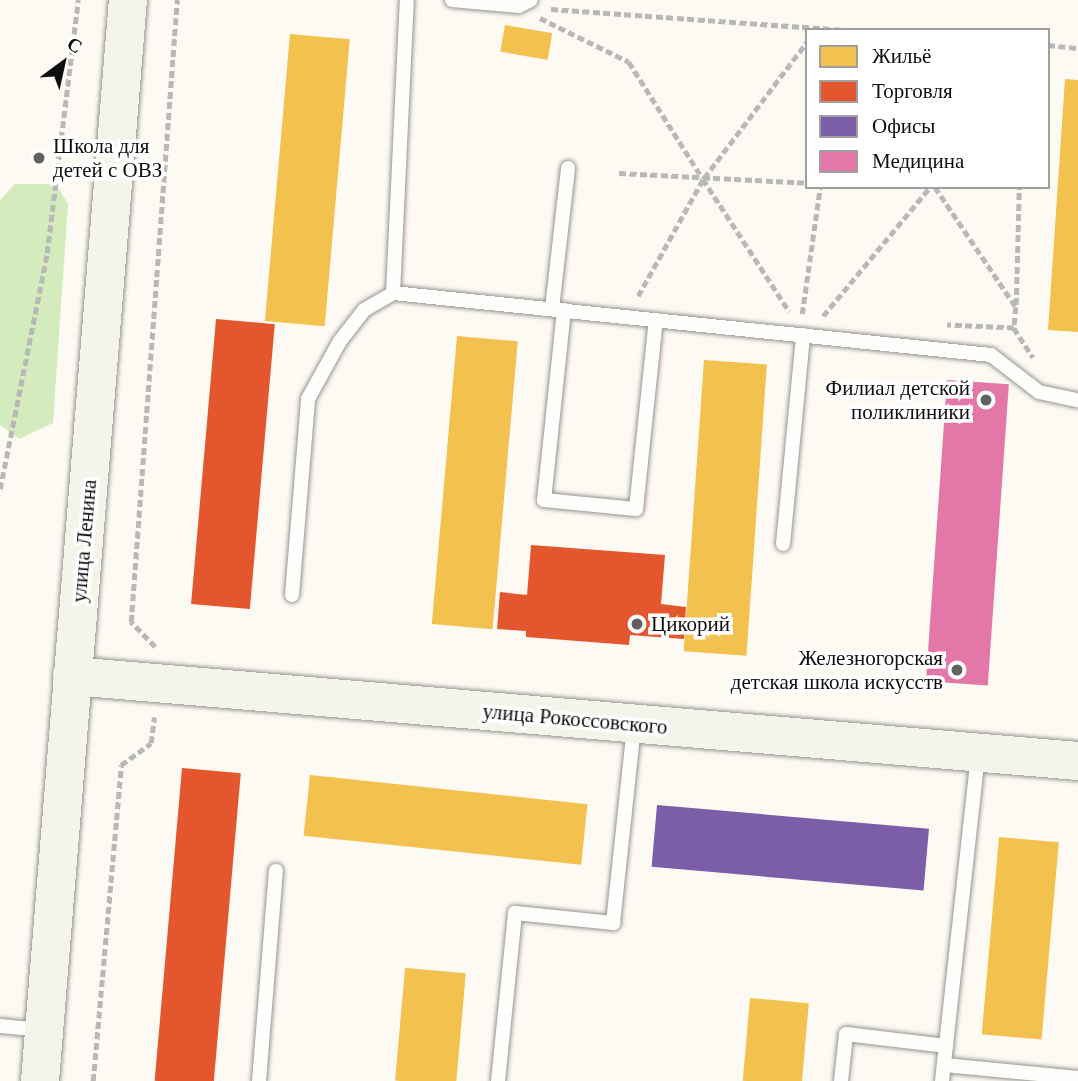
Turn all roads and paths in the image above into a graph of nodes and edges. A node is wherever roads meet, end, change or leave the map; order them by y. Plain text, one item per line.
1 (78, 0) edge
2 (128, 0) edge
3 (177, 0) edge
4 (407, 0) edge
5 (452, 0) edge
6 (521, 4) edge
7 (805, 28) edge
8 (805, 45) edge
9 (1050, 45) edge
10 (1078, 48) edge
11 (568, 168) dead end
12 (619, 173) dead end
13 (703, 179) junction
14 (805, 183) edge
15 (820, 189) edge
16 (930, 189) edge
17 (933, 189) edge
18 (1019, 189) edge
19 (393, 293) junction
20 (634, 304) dead end
21 (1016, 307) junction
22 (558, 310) junction
23 (794, 317) dead end
24 (801, 318) dead end
25 (821, 319) dead end
26 (656, 320) junction
27 (994, 327) dead end
28 (803, 335) junction
29 (1078, 400) edge
30 (0, 489) edge
31 (783, 544) dead end
32 (292, 596) dead end
33 (72, 676) junction
34 (158, 685) junction
35 (634, 724) junction
36 (978, 753) junction
37 (1078, 761) edge
38 (276, 871) dead end
39 (0, 1026) edge
40 (44, 1030) junction
41 (946, 1046) junction
42 (944, 1065) junction
43 (1078, 1078) edge
44 (40, 1081) edge
45 (93, 1081) edge
46 (259, 1081) edge
47 (498, 1081) edge
48 (841, 1081) edge
49 (942, 1081) edge

1 - 30 path
2 - 33 main road, улица Ленина
3 - 34 path
4 - 19 lane
5 - 6 lane
6 - 7 path
6 - 13 path
8 - 13 path
9 - 10 path
11 - 22 lane
12 - 13 path
13 - 14 path
13 - 20 path
13 - 23 path
15 - 24 path
16 - 25 path
17 - 21 path
18 - 21 path
19 - 22 lane
19 - 32 lane
21 - 27 path
22 - 26 lane
22 - 26 lane
26 - 28 lane
28 - 29 lane
28 - 31 lane
33 - 34 main road, улица Рокоссовского
33 - 40 main road, улица Ленина
34 - 35 main road, улица Рокоссовского
34 - 45 path
35 - 36 main road, улица Рокоссовского
35 - 47 lane
36 - 37 main road, улица Рокоссовского
36 - 41 lane
38 - 46 lane
39 - 40 lane
40 - 44 main road, улица Ленина
41 - 42 lane
41 - 48 lane
42 - 43 lane
42 - 49 lane

